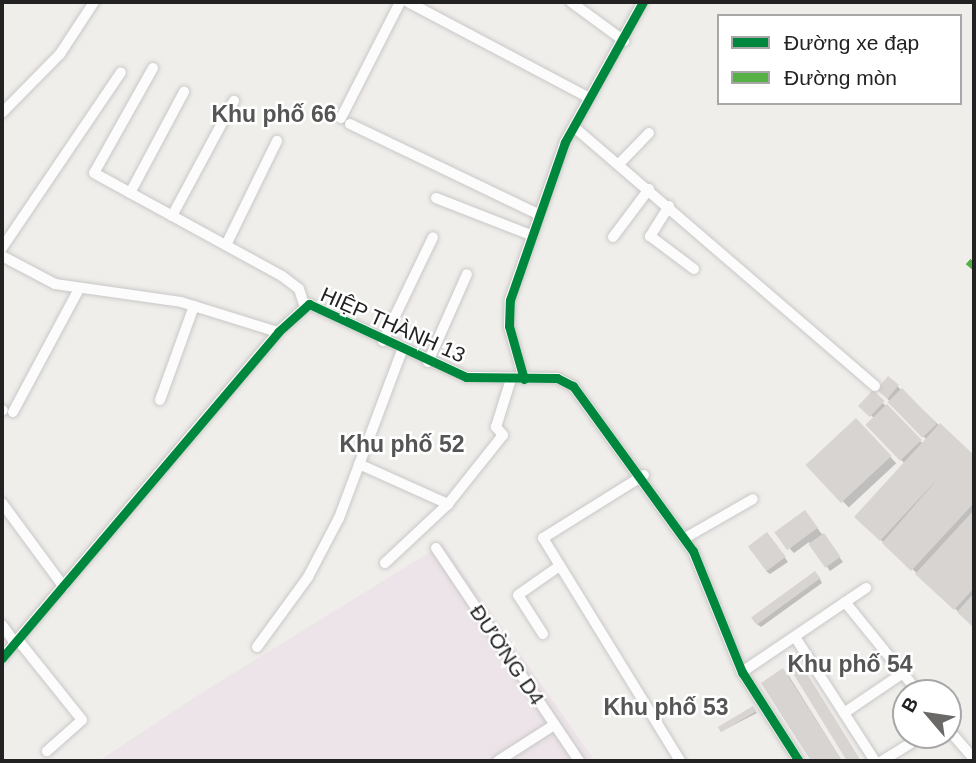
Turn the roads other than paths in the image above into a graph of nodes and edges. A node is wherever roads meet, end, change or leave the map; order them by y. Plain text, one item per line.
1 (94, 2) edge
2 (400, 2) edge
3 (408, 2) edge
4 (571, 2) edge
5 (642, 3) edge
6 (624, 41) junction
7 (153, 68) dead end
8 (121, 72) dead end
9 (184, 92) dead end
10 (589, 98) junction
11 (234, 101) dead end
12 (2, 113) edge
13 (574, 127) junction
14 (649, 133) dead end
15 (277, 141) dead end
16 (619, 164) junction
17 (649, 189) junction
18 (130, 193) junction
19 (436, 198) dead end
20 (669, 206) junction
21 (538, 214) junction
22 (172, 216) junction
23 (531, 235) junction
24 (433, 237) dead end
25 (613, 237) dead end
26 (226, 245) junction
27 (2, 248) edge
28 (2, 256) edge
29 (694, 269) dead end
30 (467, 274) dead end
31 (79, 289) junction
32 (304, 304) junction
33 (194, 306) junction
34 (278, 332) junction
35 (383, 341) junction
36 (402, 350) junction
37 (428, 362) junction
38 (511, 379) junction
39 (524, 379) junction
40 (875, 386) dead end
41 (160, 400) dead end
42 (6, 411) edge
43 (359, 464) junction
44 (644, 475) junction
45 (753, 499) dead end
46 (2, 503) edge
47 (448, 504) junction
48 (685, 538) junction
49 (436, 548) dead end
50 (385, 563) dead end
51 (558, 567) junction
52 (64, 587) junction
53 (866, 588) dead end
54 (845, 602) junction
55 (2, 625) edge
56 (543, 634) dead end
57 (795, 637) junction
58 (17, 641) junction
59 (257, 647) dead end
60 (2, 658) edge
61 (742, 672) junction
62 (903, 673) junction
63 (908, 679) edge
64 (844, 713) junction
65 (554, 725) junction
66 (962, 745) edge
67 (901, 749) edge
68 (47, 751) dead end
69 (974, 759) edge
70 (498, 761) edge
71 (579, 761) edge
72 (680, 761) edge
73 (799, 761) edge
74 (875, 761) edge
75 (882, 761) edge

1 - 12 street
2 - 21 street
3 - 10 street
4 - 6 street
5 - 6 street
6 - 10 street
7 - 18 street
8 - 27 street
9 - 18 street
10 - 13 street
11 - 22 street
13 - 16 street
13 - 21 street
14 - 16 street
15 - 26 street
16 - 17 street
17 - 20 street
17 - 25 street
18 - 22 street
19 - 23 street
20 - 29 street
20 - 40 street
21 - 23 street
22 - 26 street
23 - 39 street
24 - 35 street
26 - 32 street
28 - 31 street
30 - 37 street
31 - 33 street
31 - 42 street
32 - 34 street, HIỆP THÀNH 13
32 - 35 street, HIỆP THÀNH 13
33 - 34 street
33 - 41 street
34 - 52 street, HIỆP THÀNH 13
35 - 36 street, HIỆP THÀNH 13
36 - 37 street, HIỆP THÀNH 13
36 - 43 street
37 - 38 street, HIỆP THÀNH 13
38 - 39 street, HIỆP THÀNH 13
38 - 47 street
39 - 44 street, HIỆP THÀNH 13
43 - 47 street
43 - 59 street
44 - 48 street, HIỆP THÀNH 13
44 - 51 street
45 - 48 street
46 - 52 street
47 - 50 street
48 - 61 street, HIỆP THÀNH 13
49 - 65 street, ĐƯỜNG D4
51 - 56 street
51 - 72 street
52 - 58 street, HIỆP THÀNH 13
53 - 54 street
54 - 57 street
54 - 62 street
55 - 58 street
57 - 61 street
57 - 64 street
58 - 60 street, HIỆP THÀNH 13
58 - 68 street
61 - 73 street, HIỆP THÀNH 13
62 - 63 street
62 - 64 street
64 - 74 street
65 - 70 street
65 - 71 street, ĐƯỜNG D4
66 - 69 street
67 - 75 street

